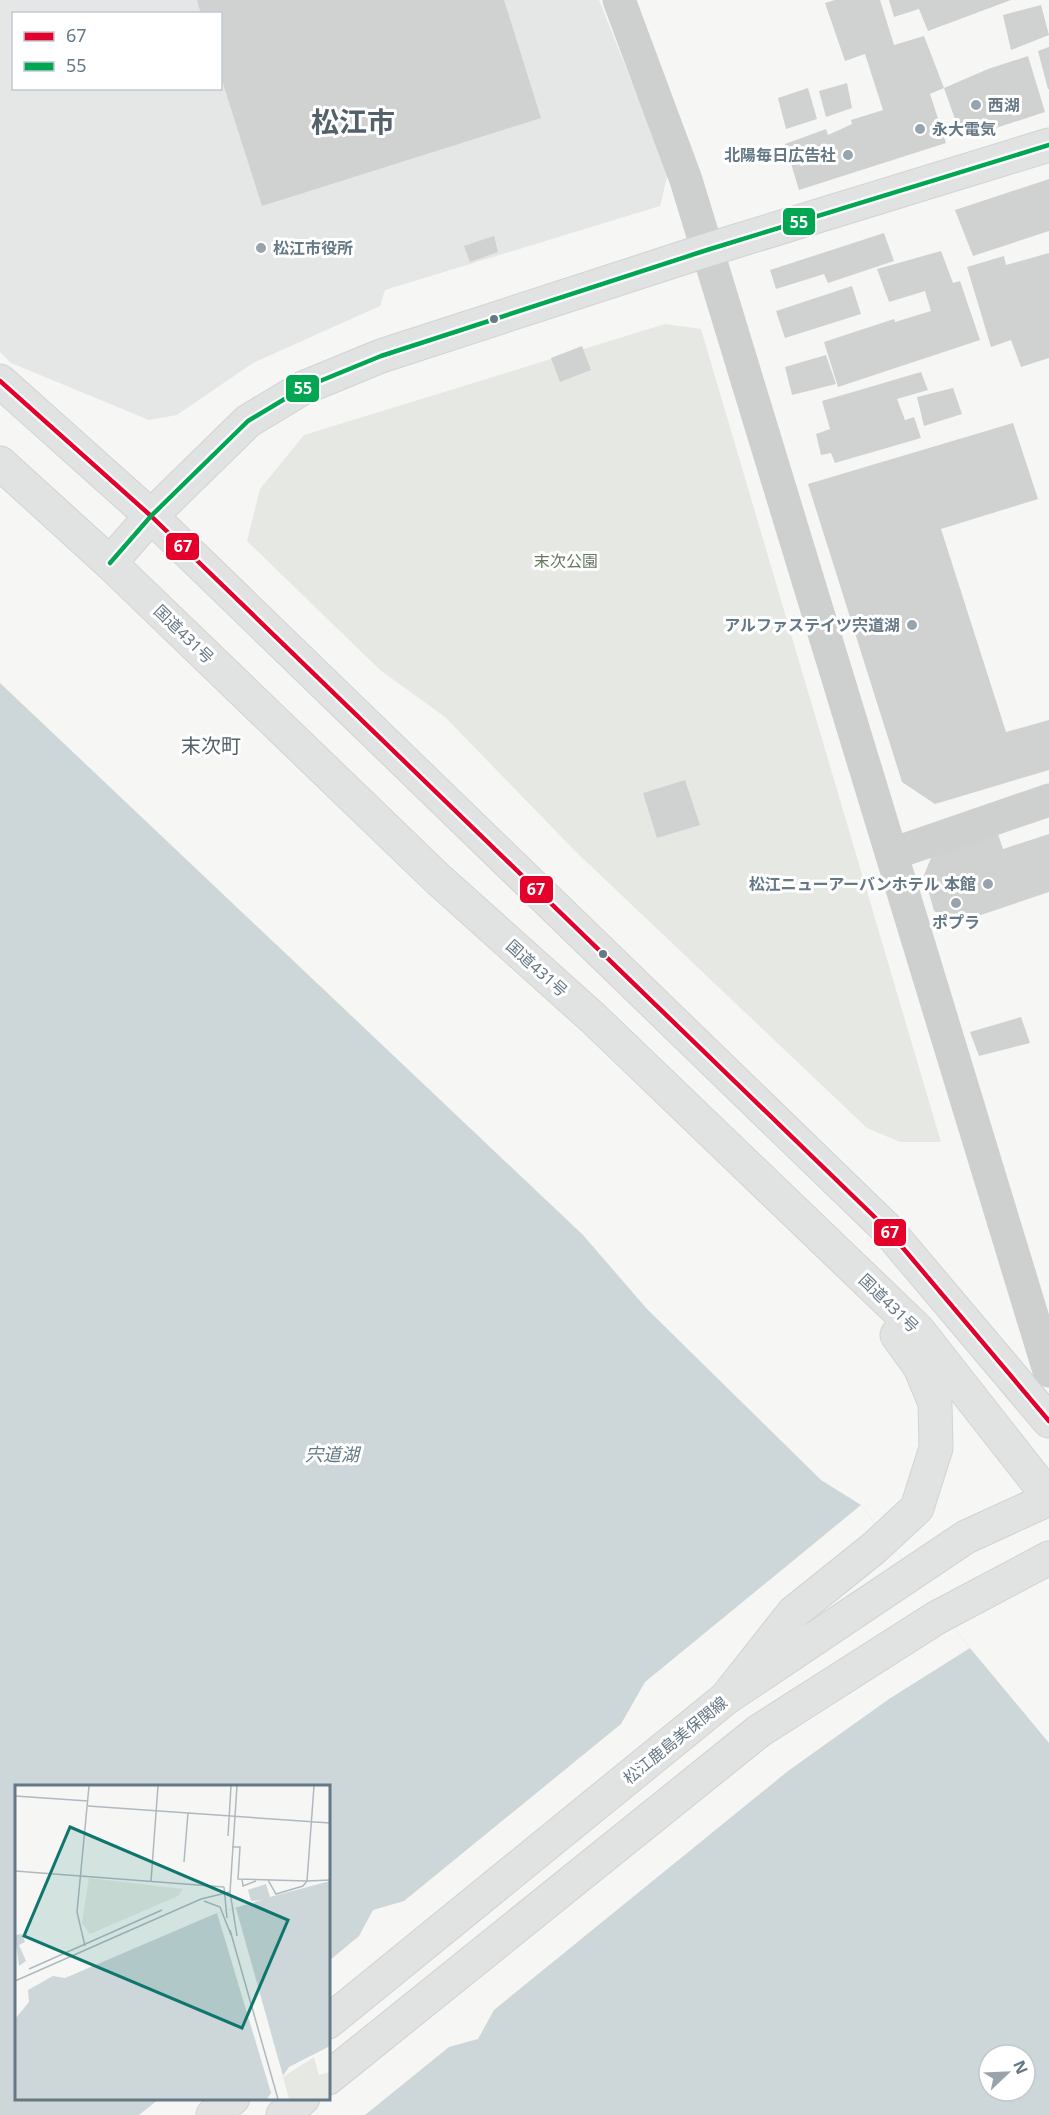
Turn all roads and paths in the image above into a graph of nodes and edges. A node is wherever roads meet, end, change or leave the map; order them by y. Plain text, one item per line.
1 (619, 0) edge
2 (1049, 145) edge
3 (707, 250) junction
4 (0, 381) edge
5 (0, 463) edge
6 (151, 516) junction
7 (110, 563) junction
8 (1049, 800) edge
9 (892, 854) junction
10 (856, 1270) junction
11 (1049, 1371) edge
12 (1049, 1421) edge
13 (1049, 1498) edge
14 (1049, 1558) edge
15 (726, 1698) junction
16 (330, 2020) edge
17 (330, 2076) edge
18 (231, 2100) edge
19 (301, 2100) edge
20 (213, 2115) edge
21 (283, 2115) edge

1 - 3 street
2 - 3 main road
3 - 6 main road
3 - 9 street
4 - 6 main road
5 - 7 main road, 国道431号
6 - 7 main road
6 - 12 main road
7 - 10 main road, 国道431号
8 - 9 street
9 - 11 street
10 - 13 main road, 国道431号
10 - 15 main road
13 - 15 main road, 松江鹿島美保関線
14 - 17 main road
15 - 16 main road, 松江鹿島美保関線
18 - 20 main road
19 - 21 main road

